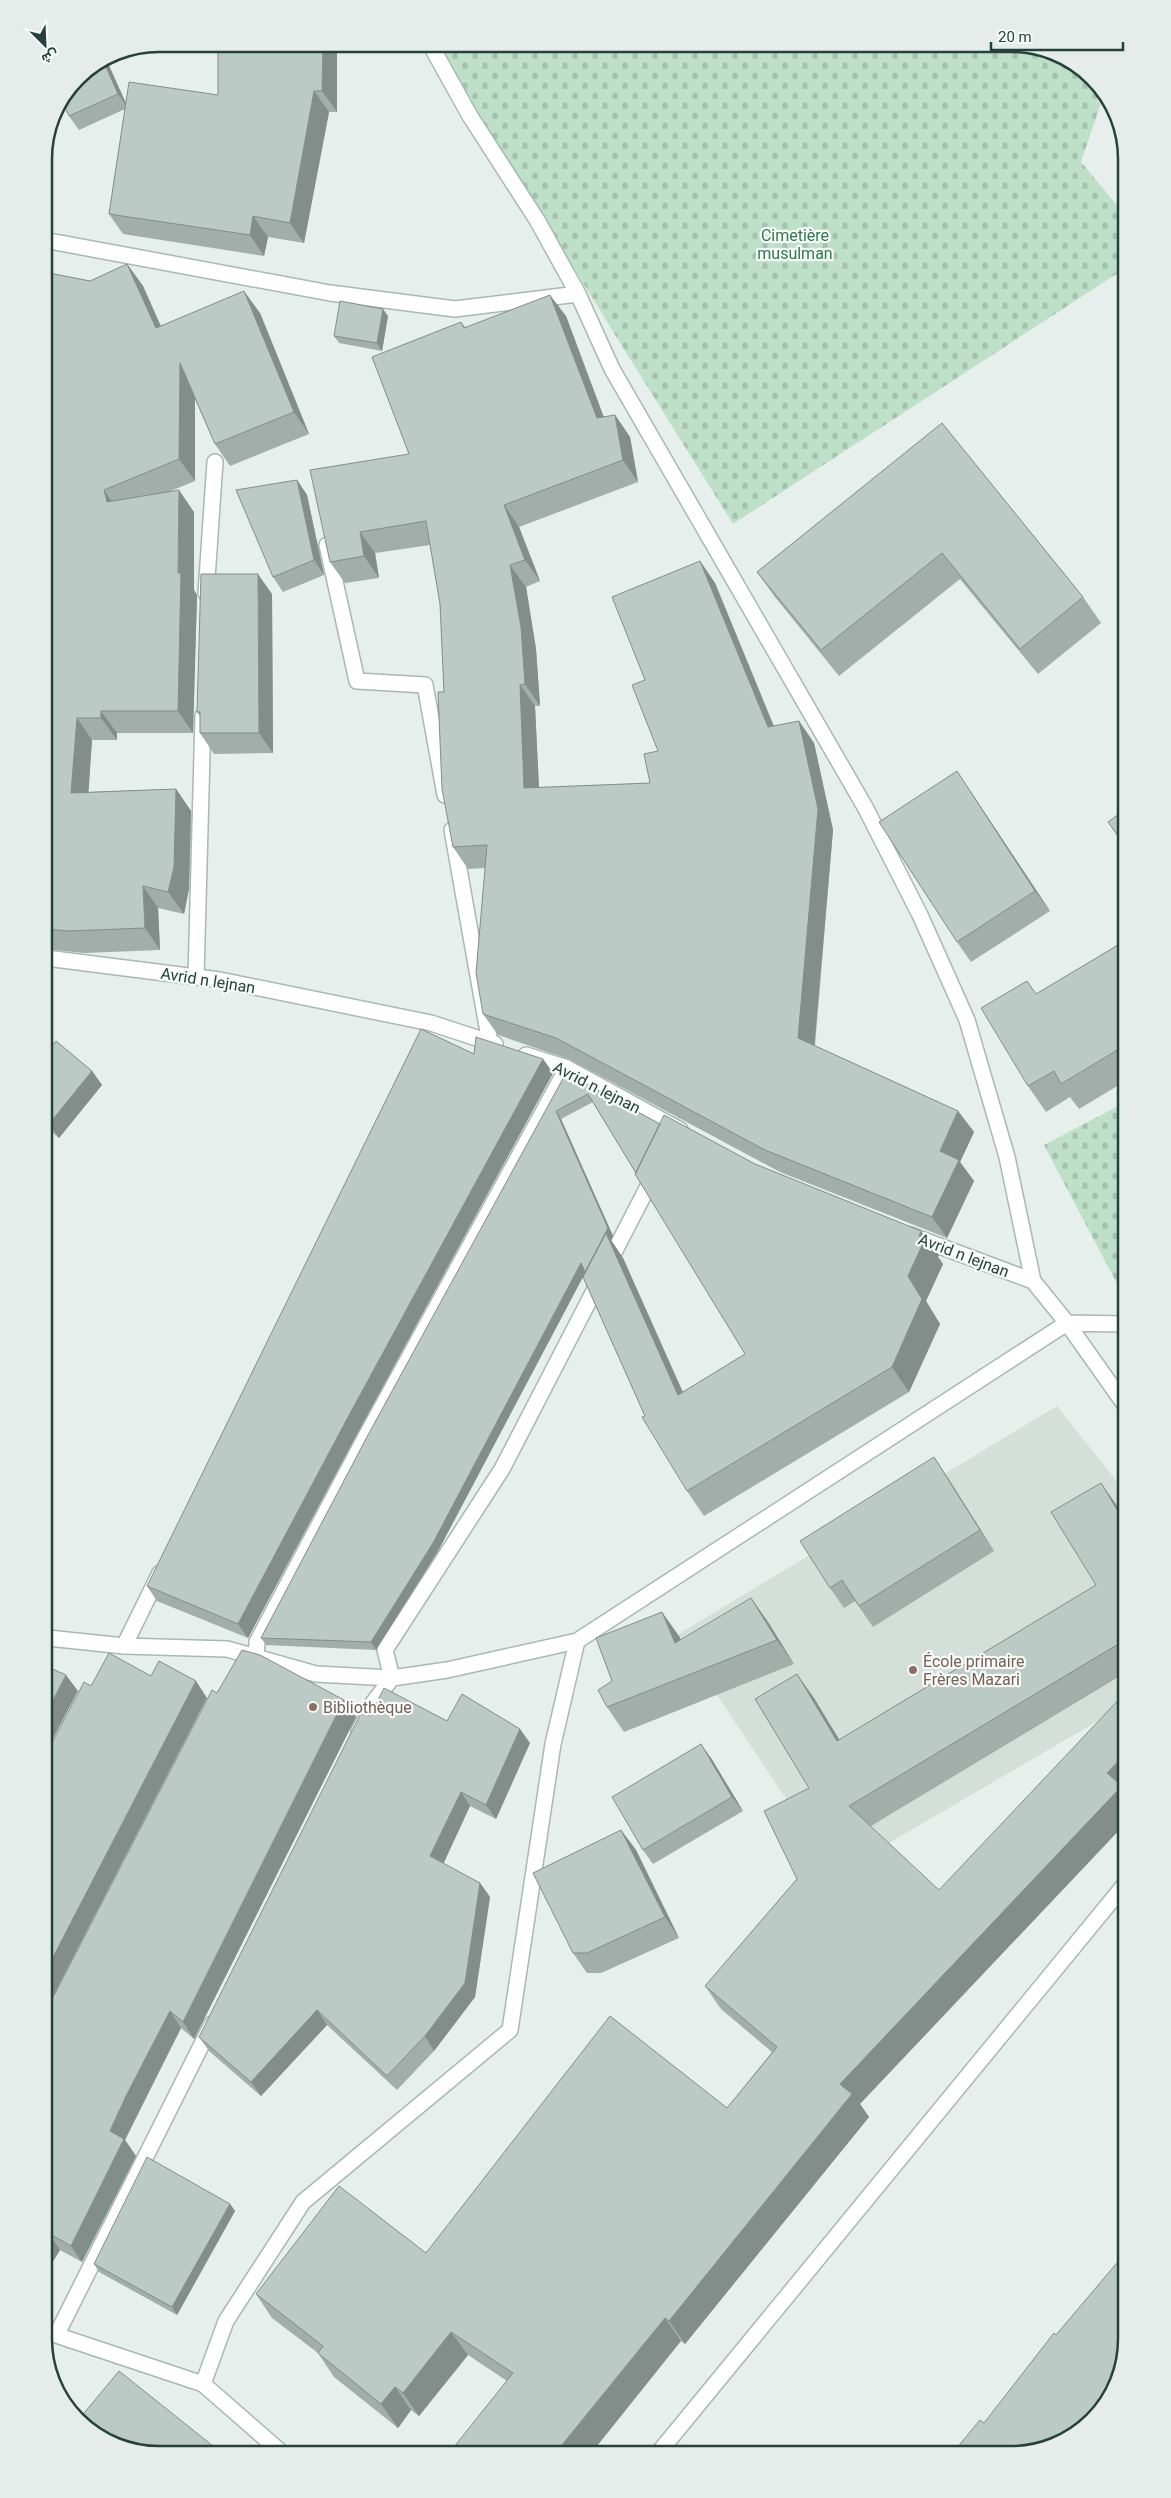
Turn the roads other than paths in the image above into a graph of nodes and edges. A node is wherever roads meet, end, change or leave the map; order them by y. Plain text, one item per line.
1 (435, 52) edge
2 (53, 242) edge
3 (578, 294) junction
4 (215, 462) edge
5 (324, 530) edge
6 (205, 608) edge
7 (203, 698) edge
8 (53, 959) edge
9 (196, 977) junction
10 (431, 1023) junction
11 (423, 1039) edge
12 (490, 1043) junction
13 (566, 1068) junction
14 (677, 1129) junction
15 (693, 1137) edge
16 (668, 1146) edge
17 (659, 1163) edge
18 (898, 1230) edge
19 (1033, 1281) junction
20 (1067, 1323) junction
21 (1118, 1324) edge
22 (1118, 1395) edge
23 (166, 1562) edge
24 (52, 1638) edge
25 (577, 1641) junction
26 (118, 1646) junction
27 (241, 1653) junction
28 (256, 1657) junction
29 (104, 1663) edge
30 (232, 1670) edge
31 (392, 1678) junction
32 (351, 1748) edge
33 (1118, 1893) edge
34 (217, 2014) edge
35 (54, 2333) edge
36 (203, 2384) junction
37 (273, 2445) edge
38 (664, 2446) edge

1 - 3 street
2 - 3 street
3 - 19 street
4 - 6 street
5 - 12 street
7 - 9 street
8 - 9 street, Avrid n lejnan
9 - 10 street, Avrid n lejnan
10 - 11 street
10 - 12 street, Avrid n lejnan
12 - 13 street, Avrid n lejnan
13 - 14 street, Avrid n lejnan
13 - 28 street
14 - 15 street, Avrid n lejnan
14 - 16 street
17 - 31 street
18 - 19 street, Avrid n lejnan
19 - 20 street
20 - 21 street
20 - 22 street
20 - 25 street
23 - 26 street
24 - 26 street
25 - 31 street
25 - 36 street
26 - 27 street
26 - 29 street
27 - 28 street
27 - 30 street
28 - 31 street
31 - 32 street
33 - 38 street
34 - 35 street
35 - 36 street
36 - 37 street

